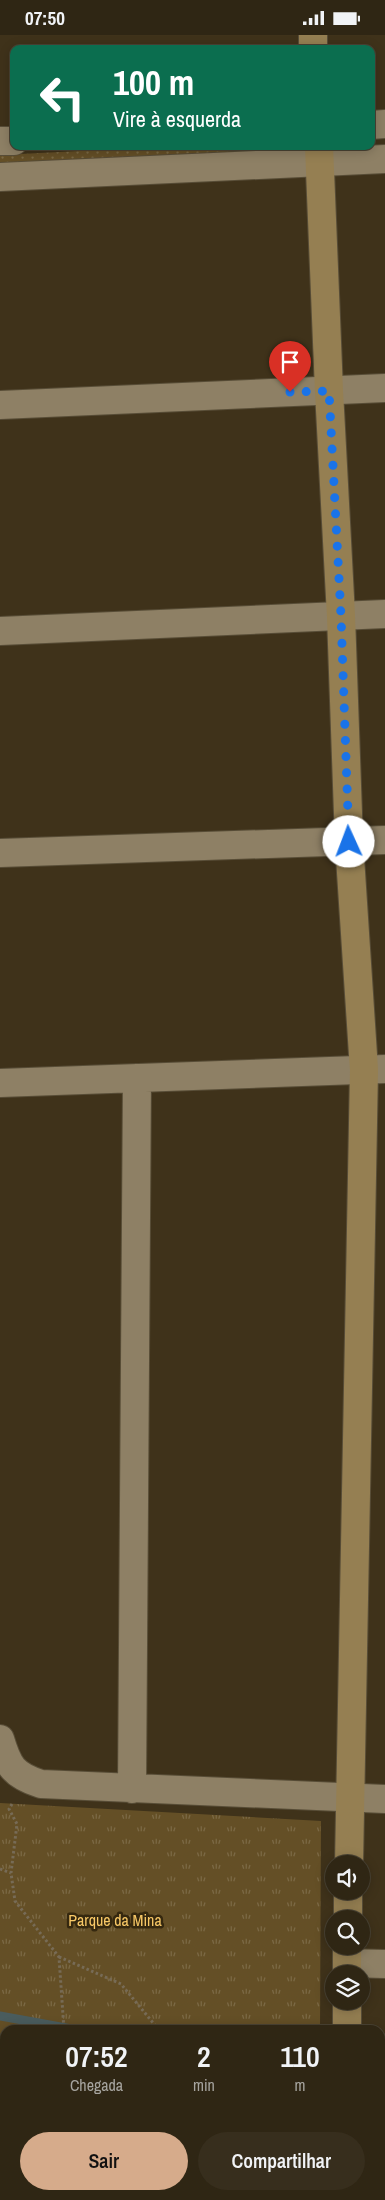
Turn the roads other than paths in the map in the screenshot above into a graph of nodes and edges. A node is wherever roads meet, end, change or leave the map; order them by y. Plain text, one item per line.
1 (320, 154) edge
2 (385, 159) edge
3 (0, 177) edge
4 (385, 388) edge
5 (329, 391) junction
6 (0, 405) edge
7 (385, 614) edge
8 (341, 616) junction
9 (0, 631) edge
10 (385, 840) edge
11 (349, 842) junction
12 (0, 853) edge
13 (375, 1069) edge
14 (137, 1078) junction
15 (0, 1083) edge
16 (0, 1739) edge
17 (132, 1789) junction
18 (350, 1798) junction
19 (385, 1799) edge
20 (349, 1855) edge
21 (347, 1961) edge
22 (385, 1964) edge
23 (347, 2010) edge
24 (347, 2025) edge

1 - 2 street
1 - 3 street
1 - 5 street
4 - 5 street
5 - 6 street
5 - 8 street
7 - 8 street
8 - 9 street
8 - 11 street
10 - 11 street
11 - 12 street
11 - 13 street
13 - 14 street
13 - 18 street
14 - 15 street
14 - 17 street
16 - 17 street
17 - 18 street
18 - 19 street
18 - 20 street
21 - 22 street
23 - 24 street

